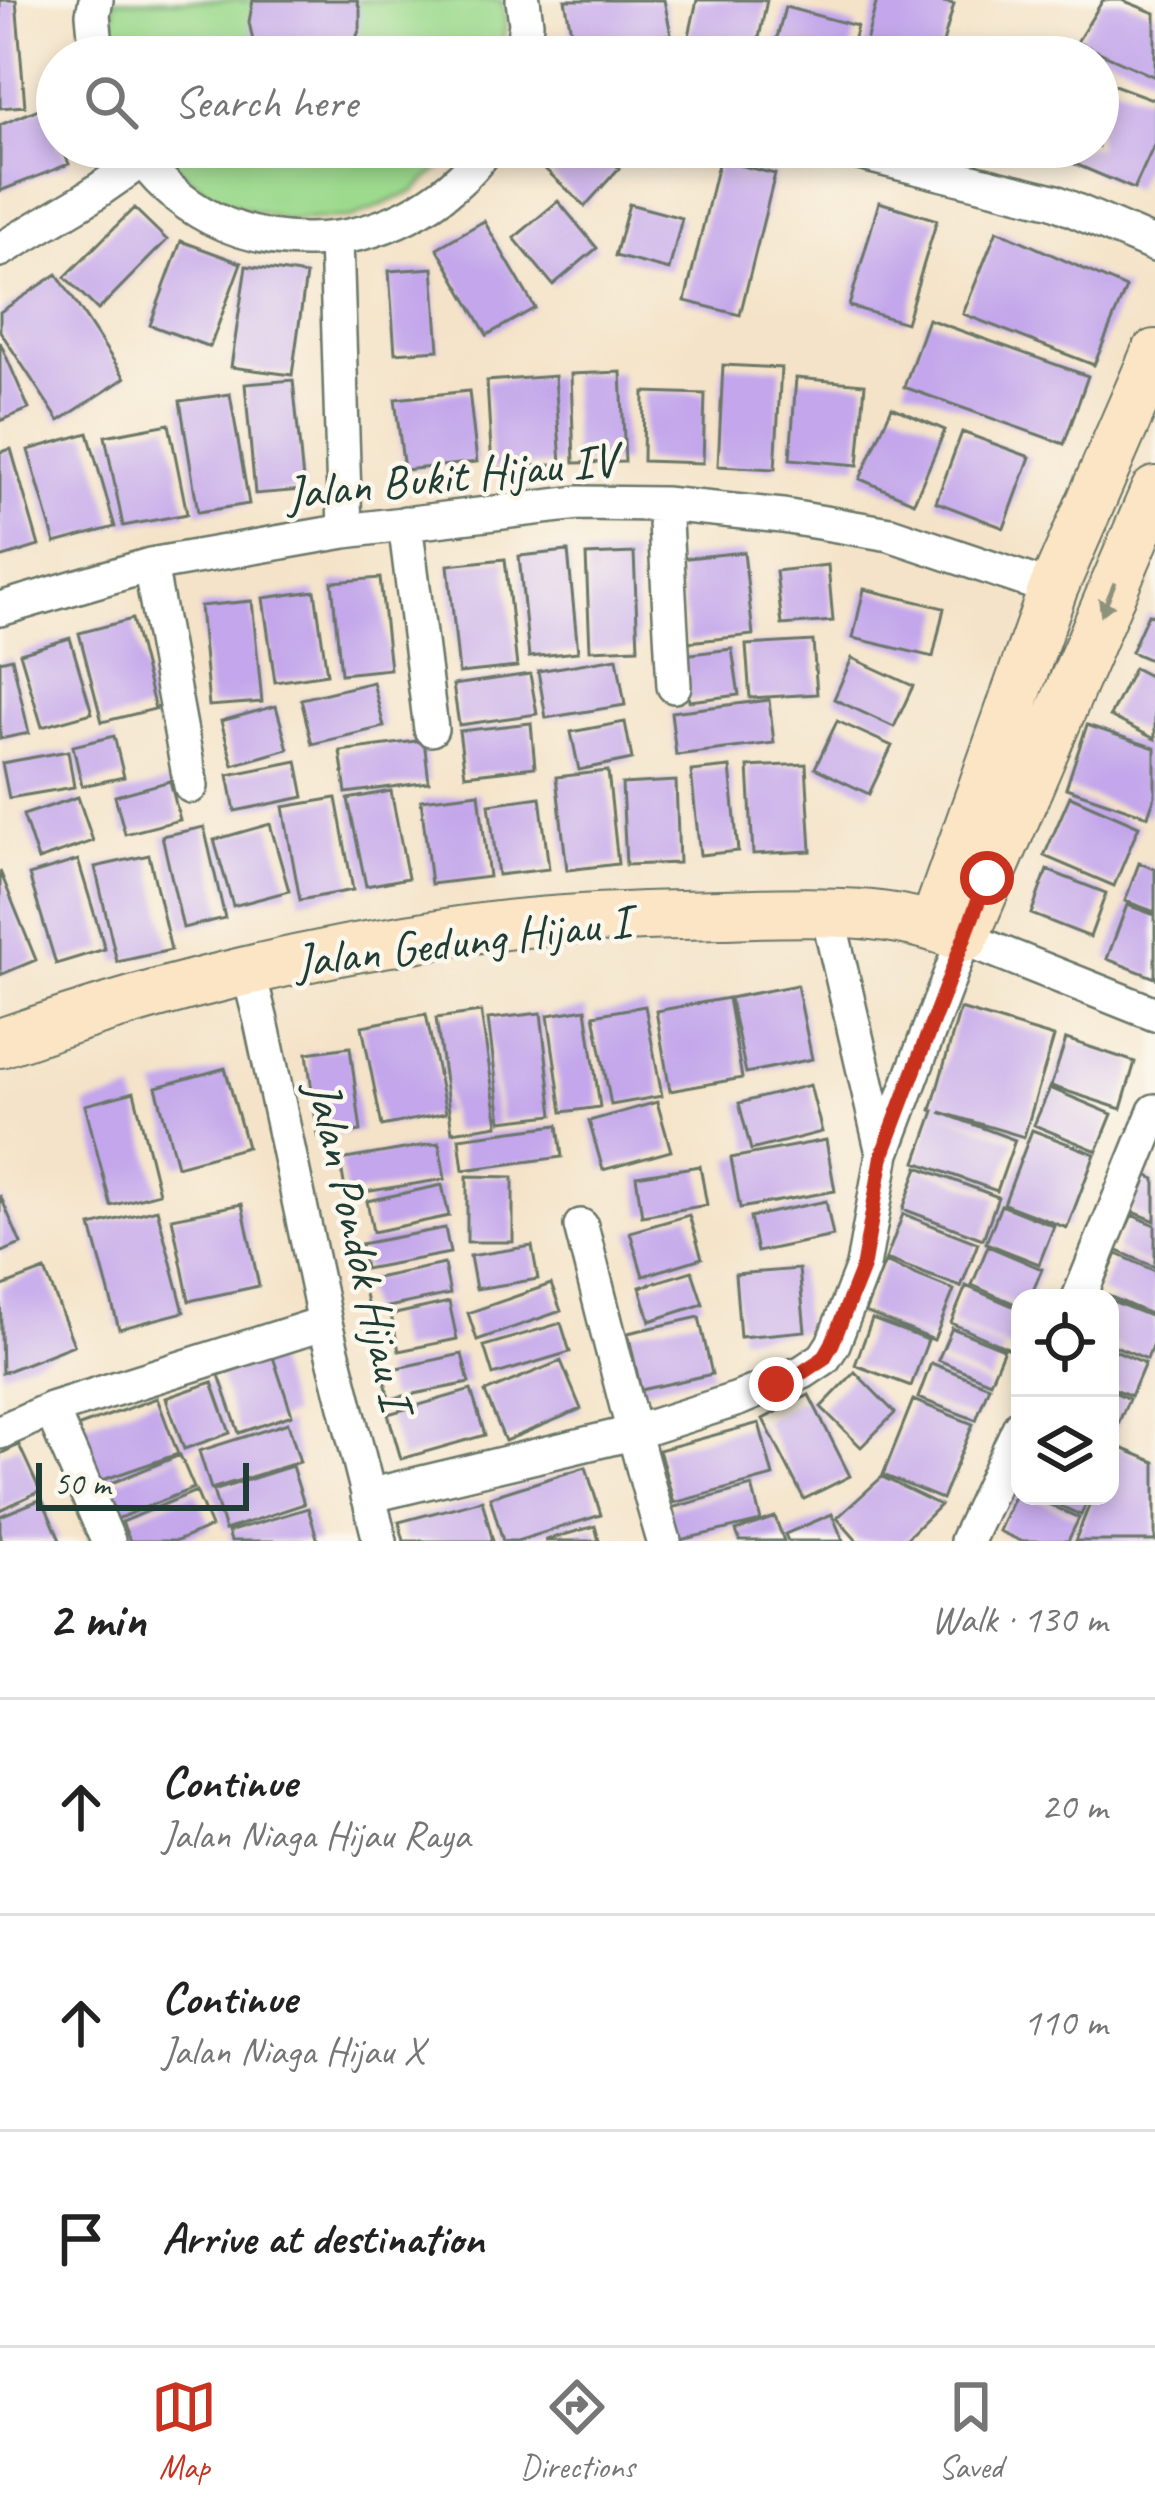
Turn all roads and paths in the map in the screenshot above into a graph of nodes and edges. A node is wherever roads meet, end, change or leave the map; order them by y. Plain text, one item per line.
1 (96, 0) edge
2 (523, 0) edge
3 (95, 36) edge
4 (524, 36) edge
5 (122, 168) edge
6 (151, 168) edge
7 (470, 168) edge
8 (921, 168) edge
9 (336, 239) junction
10 (1155, 244) edge
11 (0, 250) edge
12 (1155, 355) edge
13 (1142, 424) edge
14 (1155, 491) edge
15 (664, 504) junction
16 (405, 523) junction
17 (345, 531) junction
18 (150, 565) junction
19 (1053, 589) junction
20 (0, 609) edge
21 (674, 686) dead end
22 (431, 729) dead end
23 (190, 786) dead end
24 (827, 911) junction
25 (950, 946) junction
26 (248, 970) junction
27 (1155, 1014) edge
28 (0, 1043) edge
29 (1155, 1111) edge
30 (883, 1153) junction
31 (580, 1226) dead end
32 (1083, 1289) edge
33 (326, 1323) junction
34 (51, 1409) junction
35 (0, 1432) edge
36 (632, 1433) junction
37 (1011, 1446) edge
38 (368, 1496) junction
39 (108, 1541) edge
40 (380, 1541) edge
41 (664, 1541) edge
42 (967, 1541) edge

1 - 3 street
2 - 4 street
5 - 11 street
6 - 9 street
7 - 9 street
8 - 10 street
9 - 17 street
12 - 13 street
13 - 19 street
14 -> 25 street
15 - 16 street, Jalan Bukit Hijau IV
15 - 19 street, Jalan Bukit Hijau IV
15 - 21 street
16 - 17 street, Jalan Bukit Hijau IV
16 - 22 street
17 - 18 street, Jalan Bukit Hijau IV
18 - 20 street, Jalan Bukit Hijau IV
18 - 23 street
19 - 25 street
24 - 25 street, Jalan Gedung Hijau I
24 - 26 street, Jalan Gedung Hijau I
24 - 30 street
25 - 27 street
25 - 30 street
26 - 28 street, Jalan Gedung Hijau I
26 - 33 street, Jalan Pondok Hijau I
29 - 32 street
30 - 36 street
31 - 36 street
33 - 34 street
33 - 38 street, Jalan Pondok Hijau I
34 - 35 street
34 - 39 street
36 - 38 street
36 - 41 street
37 - 42 street
38 - 40 street, Jalan Pondok Hijau I

